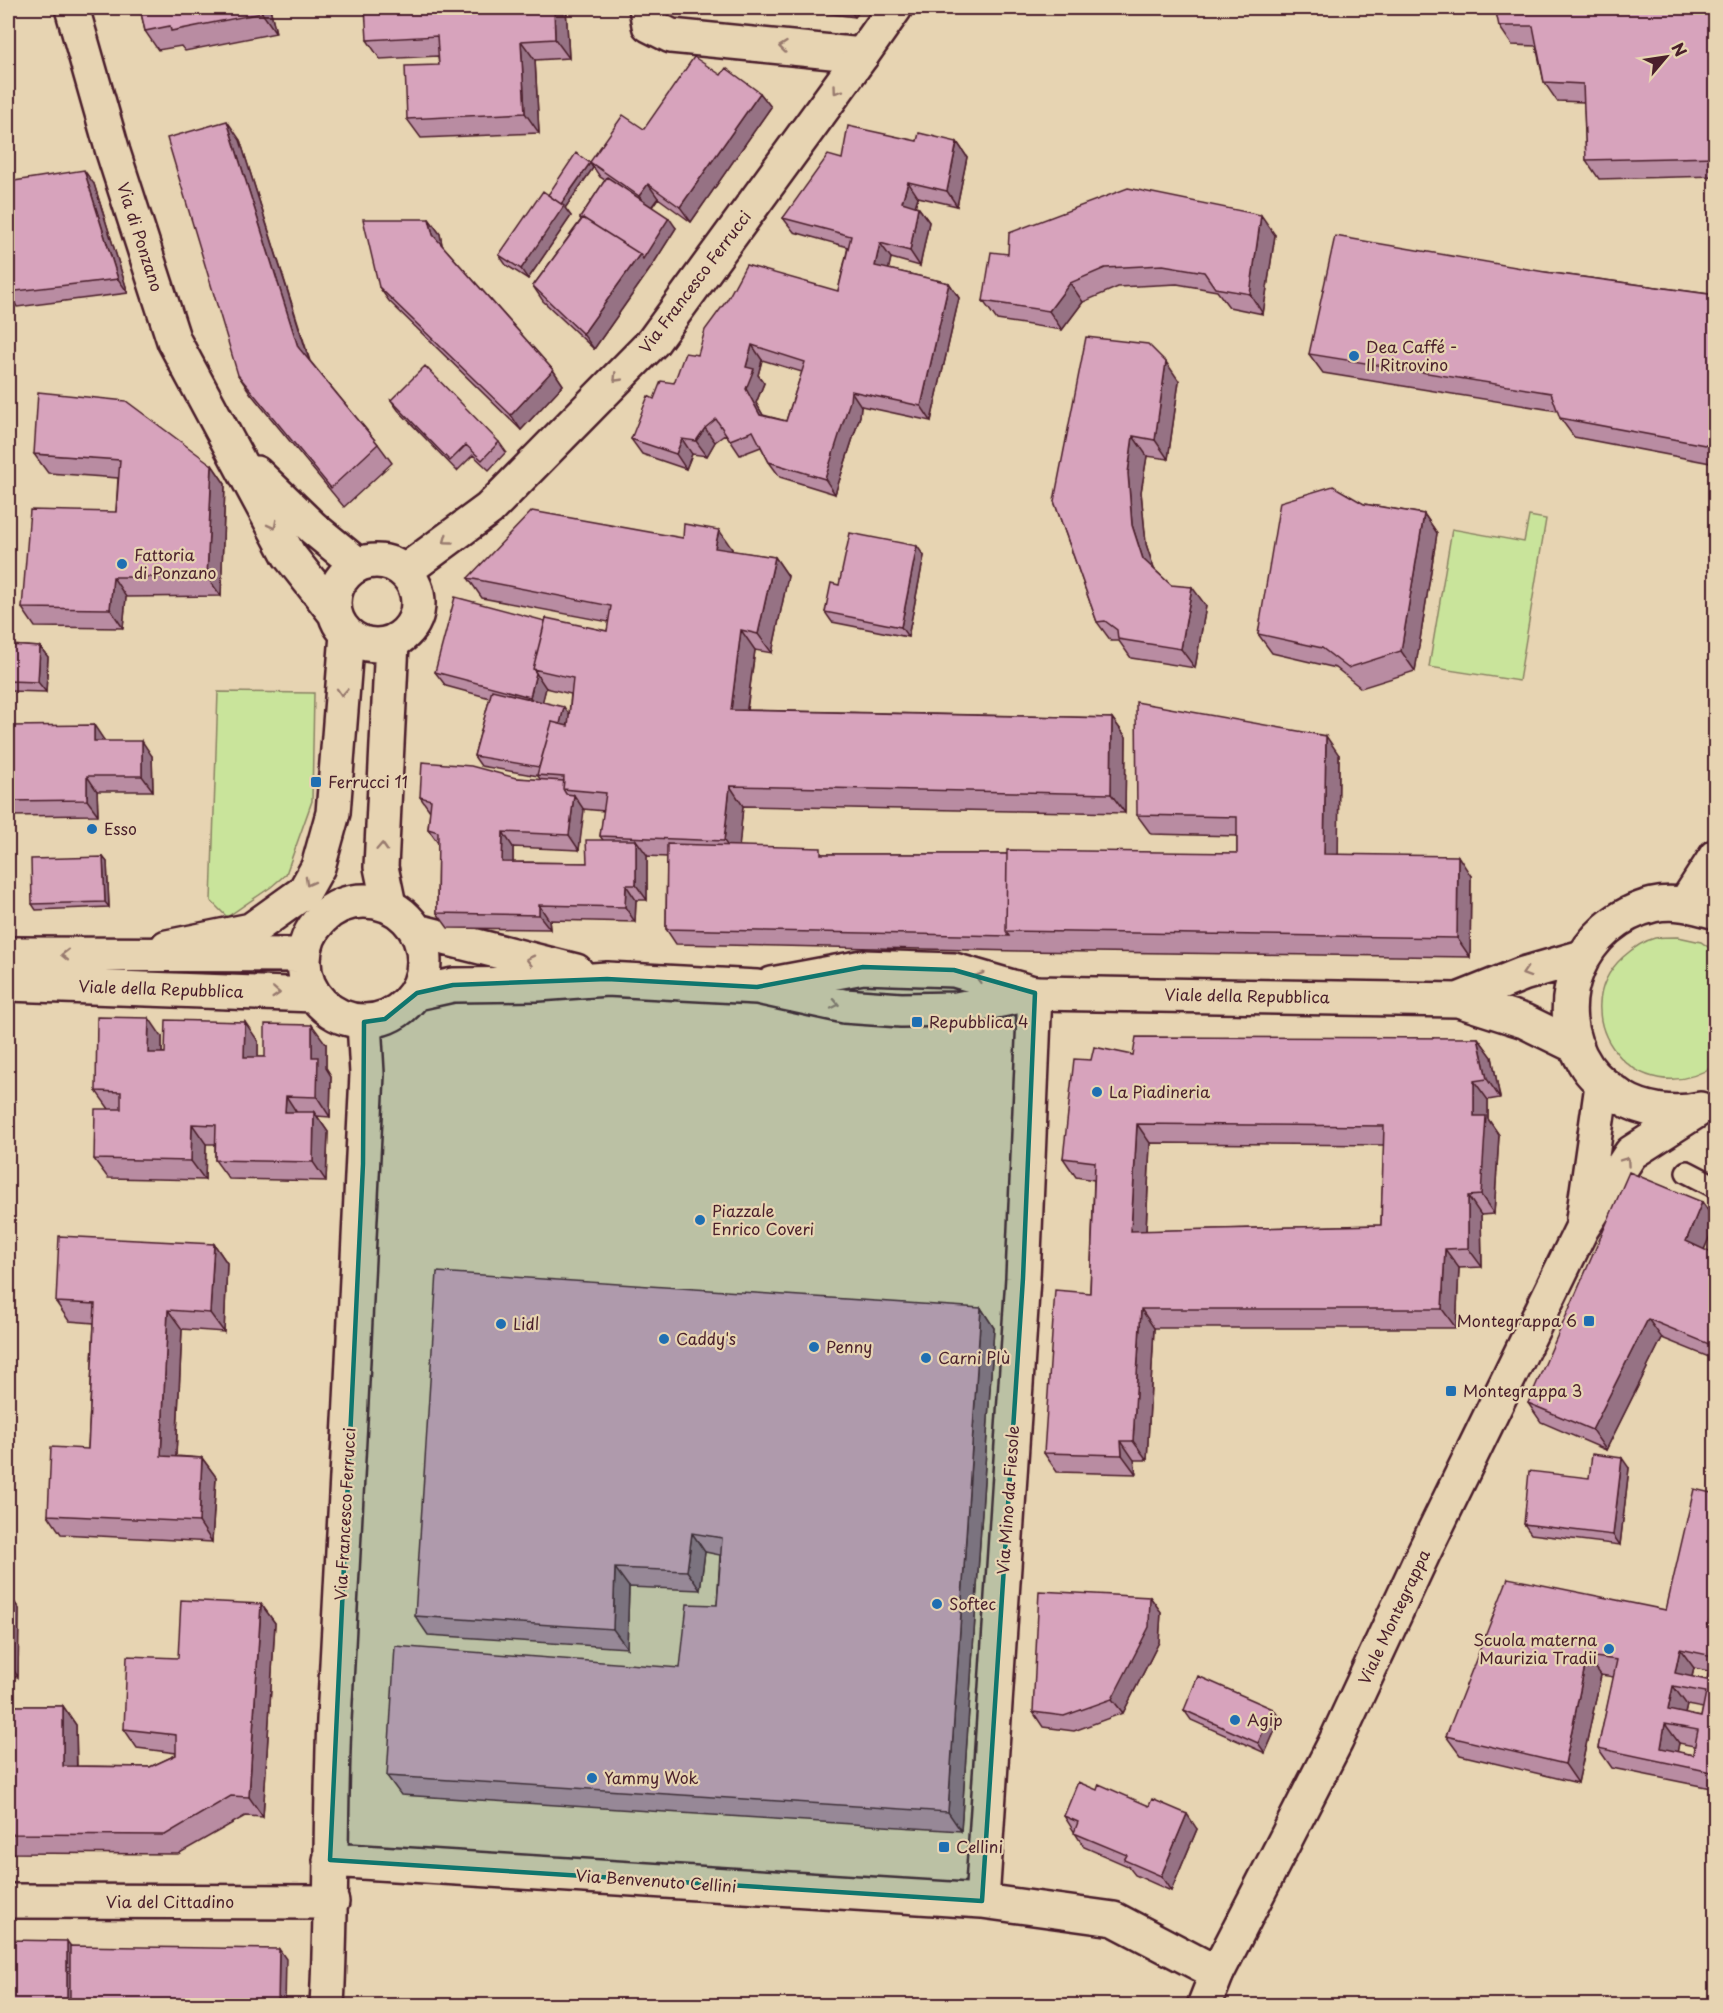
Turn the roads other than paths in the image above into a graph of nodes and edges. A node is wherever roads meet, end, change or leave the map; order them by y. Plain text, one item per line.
1 (72, 8) edge
2 (646, 8) edge
3 (895, 8) edge
4 (862, 55) junction
5 (236, 454) junction
6 (357, 564) junction
7 (405, 571) junction
8 (340, 623) junction
9 (392, 642) junction
10 (1716, 856) edge
11 (1684, 904) junction
12 (389, 905) junction
13 (1716, 912) edge
14 (417, 931) junction
15 (8, 954) edge
16 (304, 955) junction
17 (122, 956) junction
18 (1582, 957) junction
19 (607, 979) junction
20 (8, 984) edge
21 (417, 993) junction
22 (1035, 993) junction
23 (314, 996) junction
24 (1458, 1000) junction
25 (364, 1022) junction
26 (1577, 1047) junction
27 (1602, 1085) junction
28 (1707, 1106) edge
29 (1687, 1172) dead end
30 (1716, 1187) edge
31 (1582, 1228) junction
32 (330, 1860) junction
33 (8, 1901) edge
34 (982, 1901) junction
35 (332, 1902) junction
36 (1217, 1973) junction
37 (327, 2006) edge
38 (1204, 2006) edge

1 - 5 street, Via di Ponzano
4 -> 2 street
3 - 4 street, Via Francesco Ferrucci
4 -> 7 street, Via Francesco Ferrucci
5 - 6 street
5 -> 8 street, Via di Ponzano
6 - 7 street
6 - 8 street
7 - 9 street
8 - 9 street
8 -> 17 street
12 -> 9 street
10 - 11 street
11 - 13 street
11 - 18 street
12 - 14 street
12 - 16 street
19 -> 14 street
14 - 21 street
17 -> 15 street, Viale della Repubblica
16 - 17 street
16 - 23 street
18 -> 24 street
18 - 26 street
19 - 21 street
19 - 22 street, Viale della Repubblica
20 -> 23 street, Viale della Repubblica
21 - 25 street
22 - 24 street, Viale della Repubblica
22 - 34 street, Via Mino da Fiesole
23 - 25 street
24 - 26 street
25 - 32 street, Via Francesco Ferrucci
26 - 27 street
27 - 28 street
27 - 31 street
31 -> 28 street
29 - 30 lane
31 - 36 street, Viale Montegrappa
32 - 34 street, Via Benvenuto Cellini
32 - 35 street, Via Francesco Ferrucci
33 - 35 street, Via del Cittadino
34 - 36 street
35 - 37 street, Via Francesco Ferrucci
36 - 38 street, Viale Montegrappa

